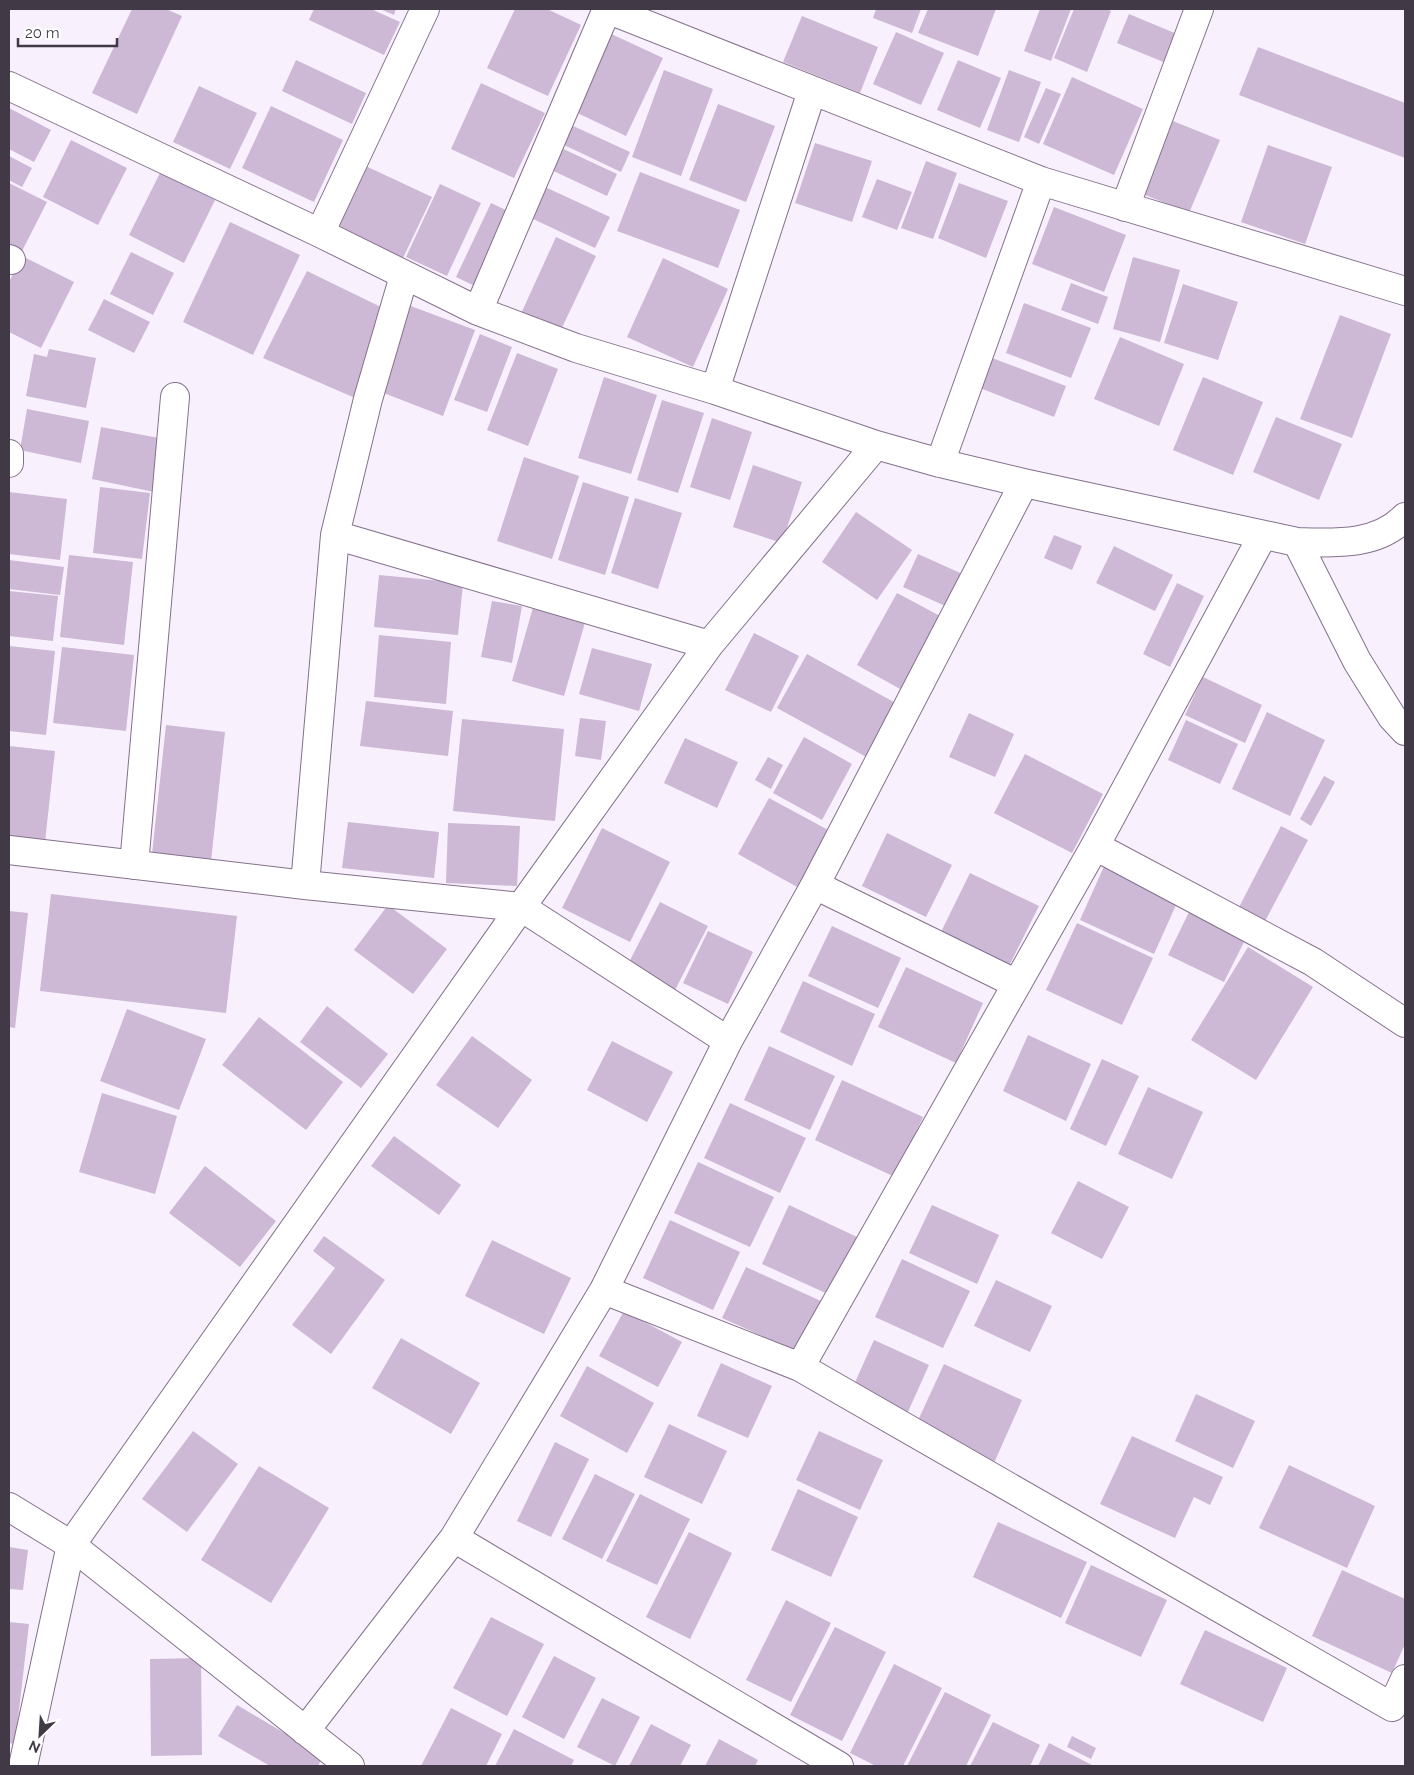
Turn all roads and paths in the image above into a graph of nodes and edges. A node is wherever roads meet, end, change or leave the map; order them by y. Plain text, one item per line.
1 (425, 9) edge
2 (607, 9) edge
3 (1190, 11) edge
4 (9, 86) edge
5 (812, 91) junction
6 (1041, 181) junction
7 (1126, 207) junction
8 (320, 233) junction
9 (404, 276) junction
10 (1405, 291) edge
11 (478, 311) junction
12 (715, 390) junction
13 (175, 397) dead end
14 (876, 445) junction
15 (9, 454) edge
16 (9, 463) edge
17 (940, 463) junction
18 (1024, 483) junction
19 (1405, 517) edge
20 (335, 535) junction
21 (1263, 535) junction
22 (1297, 542) junction
23 (709, 644) junction
24 (1405, 731) edge
25 (1095, 846) junction
26 (9, 850) edge
27 (134, 865) junction
28 (305, 885) junction
29 (815, 885) junction
30 (521, 907) junction
31 (1017, 984) junction
32 (1405, 1023) edge
33 (728, 1041) junction
34 (604, 1290) junction
35 (800, 1367) junction
36 (9, 1507) edge
37 (454, 1538) junction
38 (71, 1545) junction
39 (1405, 1679) edge
40 (305, 1732) junction
41 (23, 1766) edge
42 (348, 1766) edge
43 (838, 1766) edge

1 - 8 street
2 - 5 street
2 - 11 street
3 - 7 street
4 - 8 street
5 - 6 street
5 - 12 street
6 - 7 street
6 - 17 street
7 - 10 street
8 - 9 street
9 - 11 street
9 - 20 street
11 - 12 street
12 - 14 street
13 - 27 street
14 - 17 street
14 - 23 street
15 - 16 street
17 - 18 street
18 - 21 street
18 - 29 street
19 - 22 street
20 - 23 street
20 - 28 street
21 - 22 street
21 - 25 street
22 - 24 street
23 - 30 street
25 - 31 street
25 - 32 street
26 - 27 street
27 - 28 street
28 - 30 street
29 - 31 street
29 - 33 street
30 - 33 street
30 - 38 street
31 - 35 street
33 - 34 street
34 - 35 street
34 - 37 street
35 - 39 street
36 - 38 street
37 - 40 street
37 - 43 street
38 - 40 street
38 - 41 street
40 - 42 street

